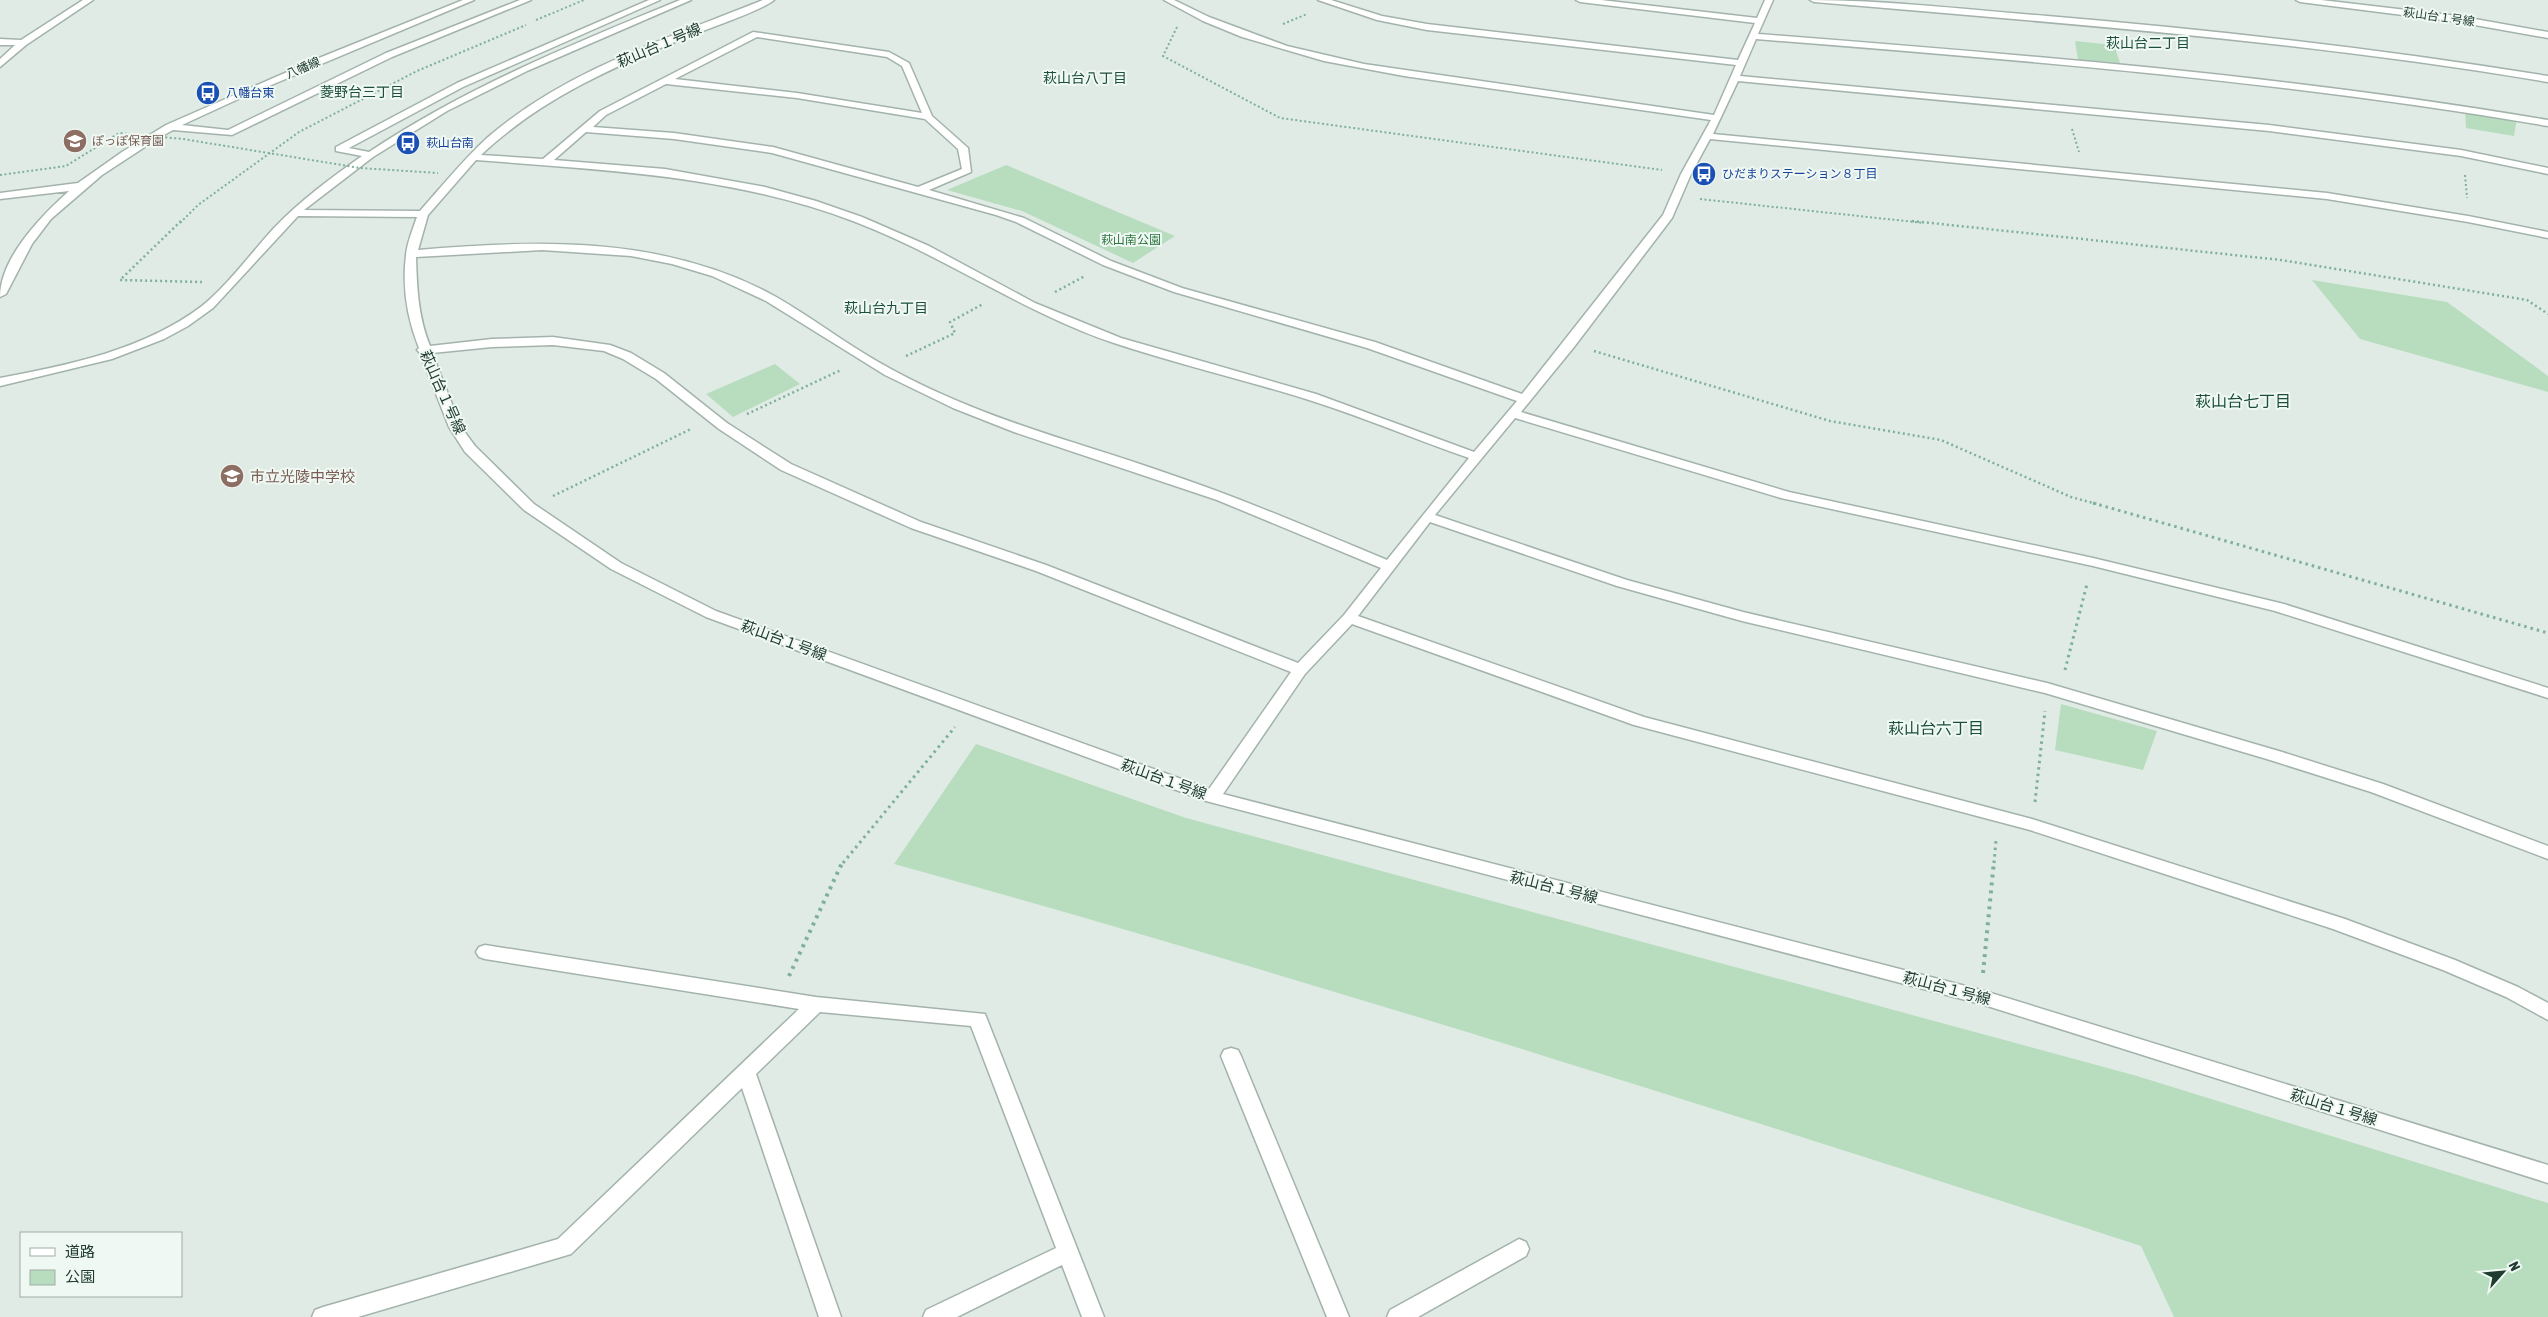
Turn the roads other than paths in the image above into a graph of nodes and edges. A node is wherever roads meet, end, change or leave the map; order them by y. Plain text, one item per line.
1 (88, 0) edge
2 (470, 0) edge
3 (527, 0) edge
4 (656, 0) edge
5 (686, 0) edge
6 (770, 0) edge
7 (1168, 0) edge
8 (1322, 0) edge
9 (1580, 0) edge
10 (1769, 0) edge
11 (1814, 0) edge
12 (2300, 0) edge
13 (1760, 21) junction
14 (2544, 32) edge
15 (1754, 36) junction
16 (0, 42) edge
17 (23, 43) junction
18 (1740, 63) junction
19 (0, 64) edge
20 (1734, 78) junction
21 (2548, 79) edge
22 (665, 81) junction
23 (928, 117) junction
24 (1717, 118) junction
25 (2548, 123) edge
26 (169, 127) junction
27 (582, 129) junction
28 (1708, 136) junction
29 (371, 155) junction
30 (473, 157) junction
31 (546, 161) junction
32 (2548, 170) edge
33 (82, 186) junction
34 (920, 190) junction
35 (0, 196) edge
36 (295, 213) junction
37 (423, 214) junction
38 (2548, 235) edge
39 (411, 254) junction
40 (0, 294) edge
41 (423, 350) junction
42 (0, 382) edge
43 (1524, 399) junction
44 (1511, 413) junction
45 (1477, 457) junction
46 (1427, 516) junction
47 (1389, 566) junction
48 (1349, 618) junction
49 (1300, 670) junction
50 (2548, 693) edge
51 (1212, 797) junction
52 (2548, 853) edge
53 (485, 952) dead end
54 (816, 1004) junction
55 (2548, 1012) edge
56 (1231, 1056) dead end
57 (746, 1072) junction
58 (2548, 1174) edge
59 (1519, 1249) dead end
60 (1068, 1252) junction
61 (323, 1317) edge
62 (830, 1317) edge
63 (934, 1317) edge
64 (1093, 1317) edge
65 (1338, 1317) edge
66 (1398, 1317) edge

1 - 17 street
2 - 26 street, 八幡線
3 - 26 street
4 - 29 street
5 - 29 street
6 - 30 street, 萩山台１号線
7 - 24 street
8 - 18 street
9 - 13 street
10 - 13 street
11 - 21 street
12 - 14 street, 萩山台１号線
13 - 15 street
15 - 18 street
15 - 25 street
16 - 17 street
17 - 19 street
18 - 20 street
20 - 24 street
20 - 32 street
22 - 23 street
22 - 23 street
22 - 27 street
23 - 34 street
24 - 28 street
26 - 33 street, 八幡線
27 - 31 street
27 - 34 street
28 - 38 street
28 - 43 street
29 - 36 street
30 - 31 street
30 - 37 street, 萩山台１号線
31 - 45 street
33 - 35 street
33 - 40 street, 八幡線
34 - 43 street
36 - 37 street
36 - 42 street
37 - 39 street, 萩山台１号線
39 - 41 street, 萩山台１号線
39 - 47 street
41 - 49 street
41 - 51 street, 萩山台１号線
43 - 44 street
44 - 45 street
44 - 50 street
45 - 46 street
46 - 47 street
46 - 52 street
47 - 48 street
48 - 49 street
48 - 55 street
49 - 51 street
51 - 58 street, 萩山台１号線
53 - 54 street
54 - 57 street
54 - 60 street
56 - 65 street
57 - 61 street
57 - 62 street
59 - 66 street
60 - 63 street
60 - 64 street

